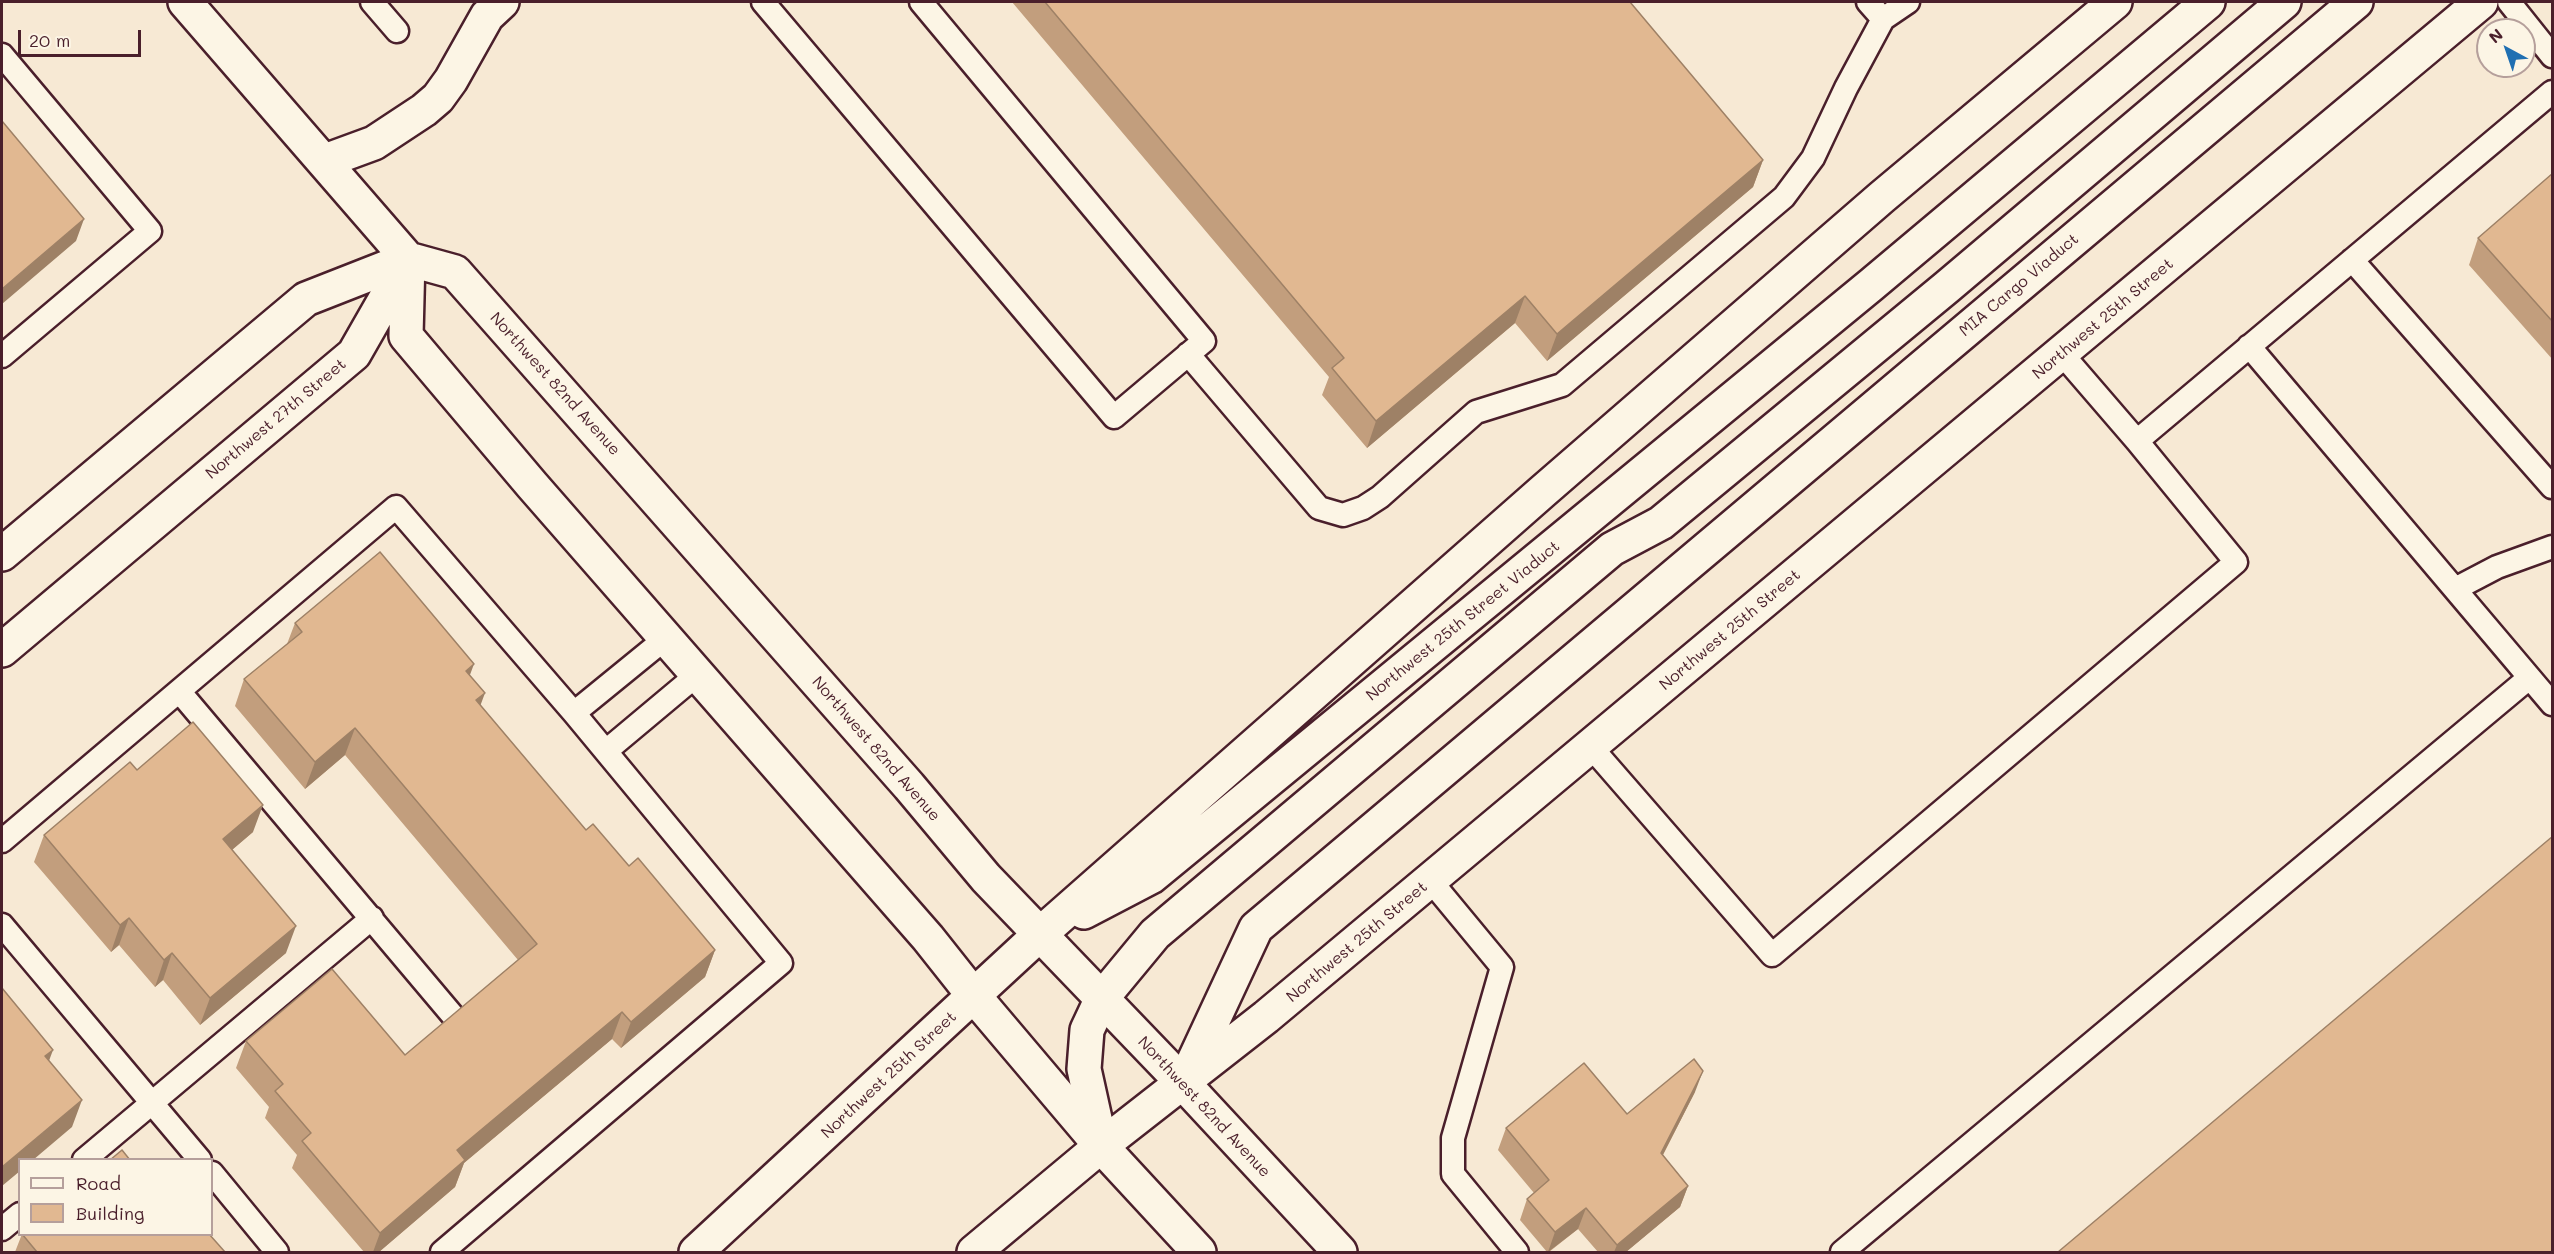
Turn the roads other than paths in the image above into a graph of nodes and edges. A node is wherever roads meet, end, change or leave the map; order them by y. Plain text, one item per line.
1 (185, 2) edge
2 (372, 2) edge
3 (502, 2) edge
4 (763, 2) edge
5 (921, 2) edge
6 (1868, 2) edge
7 (1908, 2) edge
8 (2115, 2) edge
9 (2208, 2) edge
10 (2284, 2) edge
11 (2356, 2) edge
12 (2481, 2) edge
13 (2509, 2) edge
14 (1883, 19) junction
15 (397, 31) dead end
16 (2, 55) edge
17 (2553, 56) edge
18 (2553, 92) edge
19 (325, 161) junction
20 (408, 259) junction
21 (2352, 260) junction
22 (2249, 346) junction
23 (1188, 354) junction
24 (2062, 354) junction
25 (2, 356) edge
26 (2137, 441) junction
27 (1677, 446) junction
28 (2553, 487) edge
29 (2553, 548) edge
30 (1612, 549) junction
31 (2, 554) edge
32 (2454, 589) junction
33 (666, 638) junction
34 (2, 650) edge
35 (698, 674) junction
36 (2529, 678) junction
37 (179, 692) junction
38 (2553, 704) edge
39 (574, 713) junction
40 (1591, 747) junction
41 (606, 751) junction
42 (2, 842) edge
43 (1430, 880) junction
44 (372, 918) junction
45 (2, 925) edge
46 (1040, 934) junction
47 (974, 996) junction
48 (1102, 998) junction
49 (453, 1017) edge
50 (1184, 1083) junction
51 (152, 1102) junction
52 (1101, 1146) junction
53 (86, 1158) edge
54 (198, 1158) edge
55 (213, 1174) edge
56 (18, 1216) edge
57 (2, 1229) edge
58 (277, 1252) edge
59 (442, 1252) edge
60 (696, 1252) edge
61 (974, 1252) edge
62 (1199, 1252) edge
63 (1340, 1252) edge
64 (1517, 1252) edge
65 (1842, 1252) edge

1 - 19 main road
2 - 15 lane
3 - 19 main road
4 - 23 lane
5 - 23 lane
6 - 14 lane
7 - 14 lane
8 - 46 main road, Northwest 25th Street
9 - 27 main road, Northwest 25th Street Viaduct
10 - 30 main road
11 - 50 main road, MIA Cargo Viaduct
12 - 24 main road, Northwest 25th Street
13 - 17 lane
14 - 23 lane
16 - 25 lane
18 - 21 lane
19 - 20 main road
20 - 31 main road
20 - 33 main road
20 - 34 main road, Northwest 27th Street
20 - 46 main road, Northwest 82nd Avenue
21 - 22 lane
21 - 28 lane
22 - 26 lane
22 - 32 lane
24 - 26 lane
24 - 40 main road, Northwest 25th Street
26 - 40 lane
27 - 30 main road
27 - 46 main road, Northwest 25th Street Viaduct
29 - 32 lane
30 - 48 main road
32 - 36 lane
33 - 35 main road
33 - 39 lane
35 - 41 lane
35 - 47 main road
36 - 38 lane
36 - 65 lane
37 - 39 lane
37 - 42 lane
37 - 44 lane
39 - 41 lane
40 - 43 main road, Northwest 25th Street
41 - 59 lane
43 - 50 main road, Northwest 25th Street
43 - 64 lane
44 - 49 lane
44 - 51 lane
45 - 51 lane
46 - 47 main road, Northwest 25th Street
46 - 48 main road, Northwest 82nd Avenue
47 - 52 main road
47 - 60 main road, Northwest 25th Street
48 - 50 main road, Northwest 82nd Avenue
48 - 52 main road
50 - 52 main road, Northwest 25th Street
50 - 63 main road, Northwest 82nd Avenue
51 - 53 lane
51 - 54 lane
52 - 61 main road, Northwest 25th Street
52 - 62 main road
55 - 58 lane
56 - 57 lane

